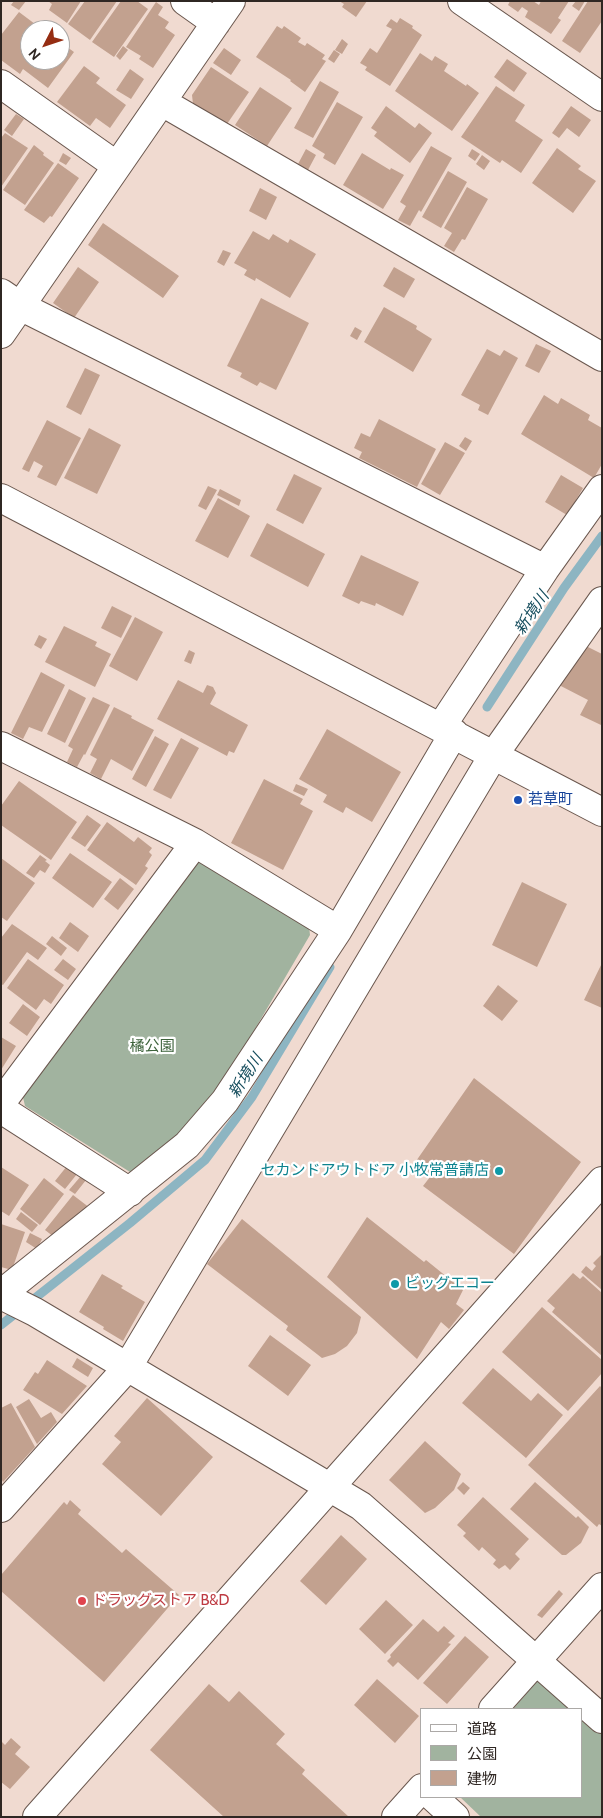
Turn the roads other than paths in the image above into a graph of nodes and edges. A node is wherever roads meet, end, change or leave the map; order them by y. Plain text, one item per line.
1 (185, 1) edge
2 (231, 1) edge
3 (462, 1) edge
4 (216, 23) junction
5 (1, 84) edge
6 (602, 97) edge
7 (162, 102) junction
8 (117, 166) junction
9 (10, 300) edge
10 (1, 334) edge
11 (602, 357) edge
12 (602, 489) edge
13 (1, 498) edge
14 (545, 569) junction
15 (602, 601) edge
16 (447, 730) junction
17 (1, 746) edge
18 (492, 756) junction
19 (602, 812) edge
20 (195, 843) junction
21 (338, 930) junction
22 (1, 1103) edge
23 (1, 1109) edge
24 (602, 1181) edge
25 (130, 1192) junction
26 (13, 1300) edge
27 (126, 1368) junction
28 (328, 1487) junction
29 (2, 1504) edge
30 (602, 1587) edge
31 (537, 1661) junction
32 (494, 1708) edge
33 (602, 1719) edge
34 (420, 1790) edge
35 (434, 1798) edge
36 (37, 1817) edge
37 (396, 1817) edge
38 (455, 1817) edge

1 - 4 street
2 - 4 street
3 - 6 street
4 - 7 street
5 - 8 street
7 - 8 street
7 - 11 street
8 - 9 street
9 - 10 street
9 - 14 street
12 - 14 street
13 - 16 street
14 - 16 street
15 - 18 street
16 - 18 street
16 - 21 street
17 - 20 street
18 - 19 street
18 - 27 street
20 - 21 street
20 - 22 street
21 - 25 street
23 - 25 street
24 - 28 street
25 - 26 street
26 - 27 street
27 - 28 street
27 - 29 street
28 - 31 street
28 - 36 street
30 - 31 street
31 - 32 street
31 - 33 street
34 - 37 street
35 - 38 street

